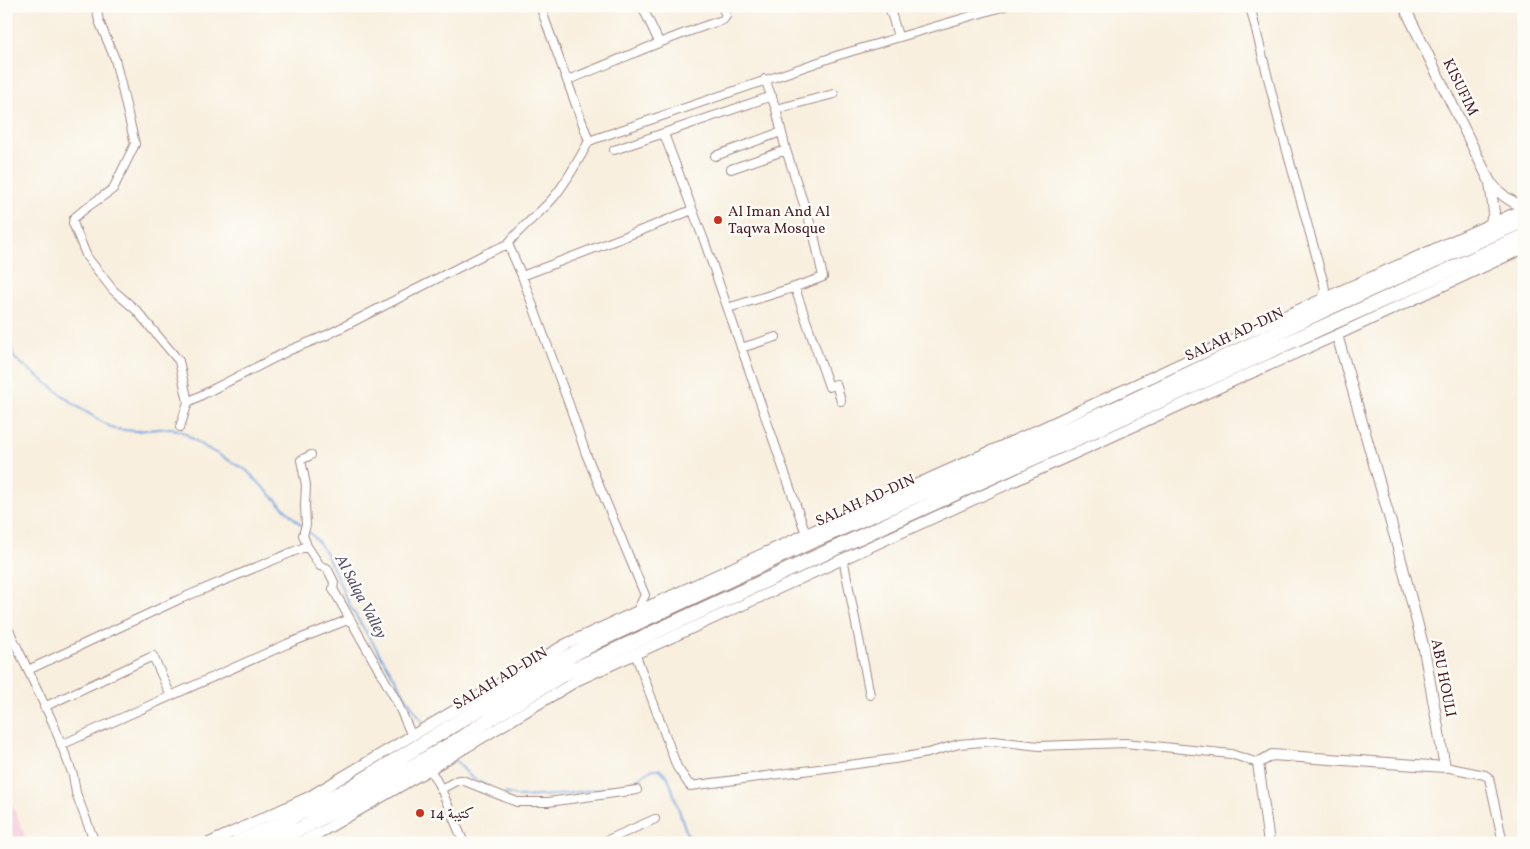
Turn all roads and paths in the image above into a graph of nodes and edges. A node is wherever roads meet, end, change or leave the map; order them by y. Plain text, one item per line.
1 (96, 6) edge
2 (540, 6) edge
3 (642, 6) edge
4 (722, 6) edge
5 (889, 6) edge
6 (1005, 6) edge
7 (1250, 6) edge
8 (1404, 6) edge
9 (898, 36) junction
10 (659, 42) junction
11 (765, 79) junction
12 (568, 80) junction
13 (834, 94) dead end
14 (772, 96) junction
15 (776, 109) junction
16 (781, 132) junction
17 (664, 134) junction
18 (589, 141) junction
19 (614, 150) dead end
20 (786, 150) junction
21 (715, 156) dead end
22 (731, 169) dead end
23 (1490, 182) junction
24 (1524, 208) edge
25 (692, 210) junction
26 (1524, 220) edge
27 (1490, 225) junction
28 (1524, 236) edge
29 (508, 244) junction
30 (1524, 248) edge
31 (522, 276) junction
32 (1323, 280) junction
33 (795, 288) junction
34 (1342, 291) junction
35 (1322, 299) junction
36 (728, 308) junction
37 (1337, 335) junction
38 (776, 337) dead end
39 (741, 348) junction
40 (841, 401) dead end
41 (1146, 401) junction
42 (188, 402) junction
43 (180, 427) dead end
44 (1027, 447) junction
45 (311, 455) dead end
46 (1025, 462) junction
47 (806, 534) junction
48 (307, 546) junction
49 (843, 558) junction
50 (645, 595) junction
51 (666, 598) junction
52 (636, 612) junction
53 (350, 619) junction
54 (6, 624) edge
55 (635, 653) junction
56 (28, 670) junction
57 (870, 695) dead end
58 (171, 696) junction
59 (44, 707) junction
60 (443, 724) junction
61 (61, 745) junction
62 (456, 747) junction
63 (424, 756) junction
64 (1258, 763) junction
65 (1445, 767) junction
66 (441, 789) junction
67 (637, 790) dead end
68 (352, 794) junction
69 (656, 819) dead end
70 (95, 843) edge
71 (208, 843) edge
72 (237, 843) edge
73 (269, 843) edge
74 (298, 843) edge
75 (464, 843) edge
76 (601, 843) edge
77 (1269, 843) edge
78 (1503, 843) edge

1 - 42 street
2 - 12 street
3 - 10 street
4 - 10 street
5 - 9 street
6 - 9 street
7 - 32 street
8 - 23 main road, KISUFIM
9 - 11 street
10 - 12 street
11 - 14 street
11 - 18 street
12 - 18 street
13 - 15 street
14 - 15 street
14 - 17 street
15 - 16 street
16 - 20 street
16 - 21 street
17 - 19 street
17 - 25 street
18 - 29 street
20 - 22 street
20 - 33 street
23 - 24 main road, KISUFIM
23 - 27 main road, KISUFIM
24 - 27 main road
25 - 31 street
25 - 36 street
26 - 41 highway, SALAH AD-DIN
27 - 34 main road
28 - 41 highway, SALAH AD-DIN
29 - 31 street
29 - 42 street
30 - 37 main road
31 - 50 street
32 - 34 street
32 - 35 street
33 - 36 street
33 - 40 street
34 - 35 main road
35 - 47 main road
36 - 39 street
37 - 49 main road
37 - 65 main road, ABU HOULI
38 - 39 street
39 - 47 street
41 - 44 highway, SALAH AD-DIN
41 - 46 highway, SALAH AD-DIN
42 - 43 street
44 - 46 highway
44 - 60 highway, SALAH AD-DIN
45 - 48 street
46 - 62 highway, SALAH AD-DIN
47 - 51 main road
48 - 53 street
48 - 56 street
49 - 55 main road
49 - 57 street
50 - 51 street
50 - 52 street
51 - 52 main road
52 - 60 main road
53 - 58 street
53 - 63 street
54 - 56 street
55 - 62 main road
55 - 64 street
56 - 59 street
58 - 59 street
58 - 61 street
59 - 61 street
60 - 63 highway, SALAH AD-DIN
61 - 70 street
62 - 63 highway, SALAH AD-DIN
63 - 66 street
63 - 68 highway, SALAH AD-DIN
63 - 71 main road
63 - 74 main road
64 - 65 main road
64 - 77 main road
65 - 78 street
66 - 67 street
66 - 75 street
68 - 72 highway, SALAH AD-DIN
68 - 73 highway, SALAH AD-DIN
69 - 76 street

